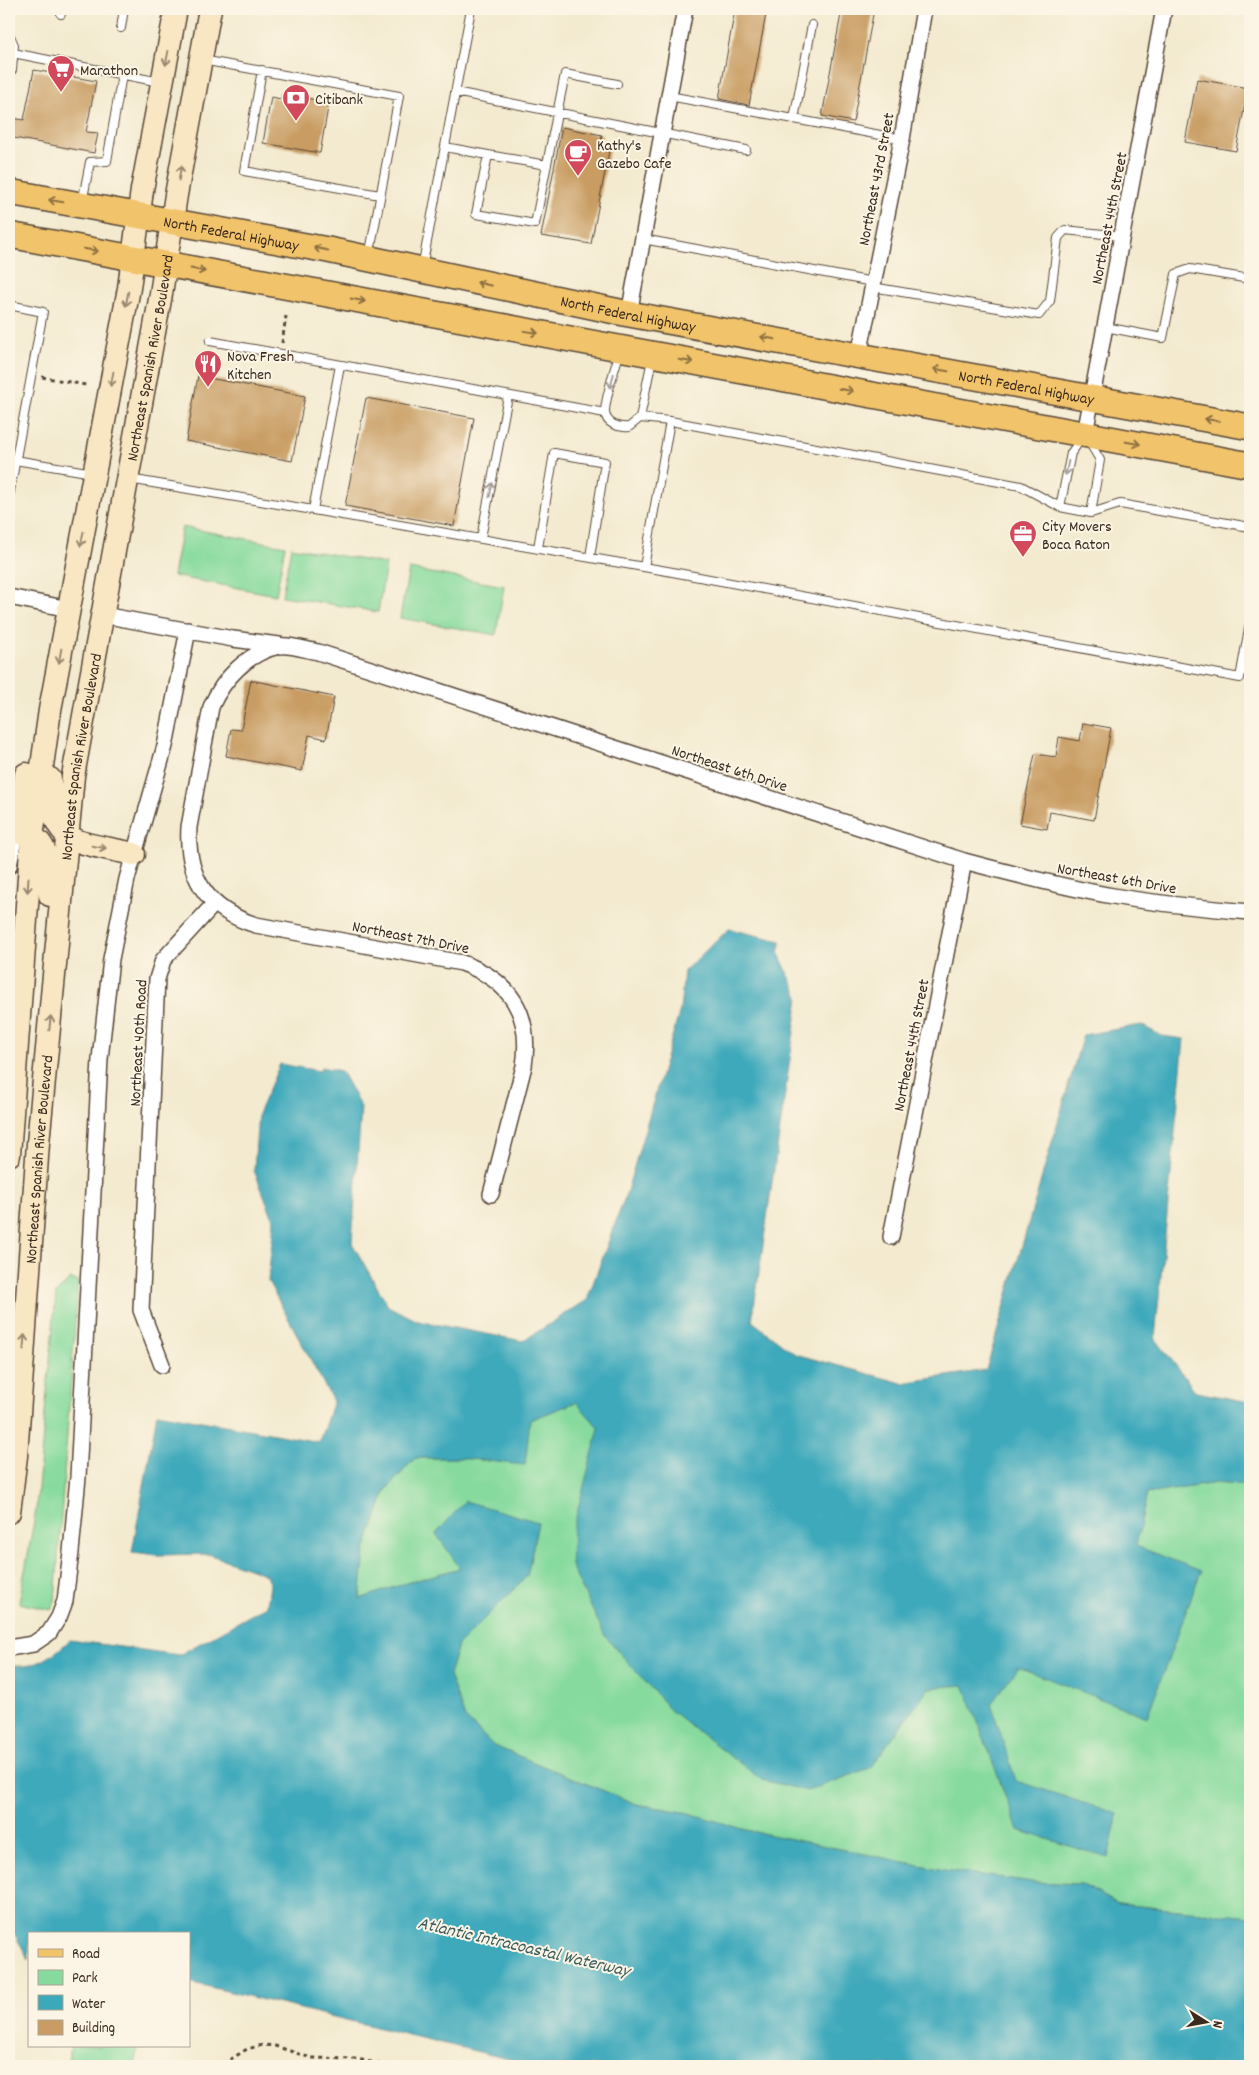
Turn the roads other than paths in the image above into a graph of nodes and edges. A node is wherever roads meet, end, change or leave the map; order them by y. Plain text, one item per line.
1 (124, 9) edge
2 (174, 9) edge
3 (210, 9) edge
4 (471, 9) edge
5 (685, 9) edge
6 (924, 9) edge
7 (1164, 9) edge
8 (812, 25) dead end
9 (121, 28) dead end
10 (9, 34) edge
11 (13, 53) junction
12 (200, 60) junction
13 (12, 70) dead end
14 (262, 70) junction
15 (122, 75) junction
16 (162, 83) junction
17 (617, 84) dead end
18 (455, 92) junction
19 (669, 96) junction
20 (557, 113) junction
21 (794, 119) junction
22 (662, 134) junction
23 (902, 139) junction
24 (445, 147) junction
25 (746, 150) dead end
26 (488, 155) junction
27 (547, 166) junction
28 (9, 192) edge
29 (380, 195) junction
30 (82, 205) junction
31 (138, 216) junction
32 (172, 221) junction
33 (9, 235) edge
34 (1122, 236) junction
35 (643, 239) junction
36 (133, 258) junction
37 (368, 259) junction
38 (166, 264) junction
39 (422, 270) junction
40 (1250, 280) edge
41 (872, 284) junction
42 (9, 305) edge
43 (629, 314) junction
44 (694, 325) junction
45 (1105, 327) junction
46 (556, 337) junction
47 (210, 341) dead end
48 (621, 349) junction
49 (653, 354) junction
50 (859, 355) junction
51 (340, 365) junction
52 (508, 396) junction
53 (1092, 398) junction
54 (605, 413) junction
55 (640, 418) junction
56 (670, 422) junction
57 (1250, 427) edge
58 (1085, 434) junction
59 (12, 460) edge
60 (1250, 465) edge
61 (94, 473) junction
62 (127, 479) junction
63 (9, 496) edge
64 (1060, 507) junction
65 (313, 510) junction
66 (1091, 513) junction
67 (1250, 527) edge
68 (481, 538) junction
69 (538, 548) junction
70 (590, 557) junction
71 (644, 567) junction
72 (9, 597) edge
73 (69, 608) junction
74 (103, 614) junction
75 (1250, 623) edge
76 (188, 630) junction
77 (280, 645) junction
78 (50, 710) junction
79 (18, 833) edge
80 (67, 836) junction
81 (134, 854) junction
82 (964, 861) junction
83 (9, 866) edge
84 (214, 904) junction
85 (1250, 912) edge
86 (53, 996) junction
87 (9, 1155) edge
88 (491, 1194) dead end
89 (891, 1237) dead end
90 (162, 1365) dead end
91 (9, 1512) edge
92 (9, 1648) edge

1 - 9 lane
2 -> 16 main road, Northeast Spanish River Boulevard
3 - 12 main road, Northeast Spanish River Boulevard
4 - 18 lane
5 - 19 street
6 - 23 street, Northeast 43rd Street
7 - 34 street, Northeast 44th Street
8 - 21 lane
10 - 11 lane
11 - 13 lane
11 - 15 lane
12 - 14 lane
32 -> 12 main road, Northeast Spanish River Boulevard
14 - 29 lane
14 - 29 lane
15 - 16 lane
15 - 30 lane
16 - 31 main road, Northeast Spanish River Boulevard
17 - 20 lane
18 - 20 lane
18 - 24 lane
19 - 21 lane
19 - 22 street
20 - 22 lane
20 - 27 lane
21 - 23 lane
22 - 25 lane
22 - 35 street
23 - 41 street, Northeast 43rd Street
24 - 26 lane
24 - 39 lane
26 - 27 lane
26 - 27 lane
30 -> 28 main road, North Federal Highway
29 - 37 lane
30 - 31 main road, North Federal Highway
31 - 32 main road, North Federal Highway
31 - 36 main road, Northeast Spanish River Boulevard
37 -> 32 main road, North Federal Highway
32 - 38 main road, Northeast Spanish River Boulevard
33 -> 36 main road
34 - 41 lane
34 - 45 street, Northeast 44th Street
35 - 41 lane
35 - 43 street
36 - 38 main road
36 -> 61 main road, Northeast Spanish River Boulevard
37 - 39 main road, North Federal Highway
38 -> 46 main road
38 - 62 main road, Northeast Spanish River Boulevard
43 -> 39 main road, North Federal Highway
40 - 45 lane
41 - 50 street, Northeast 43rd Street
42 - 59 lane
43 - 44 main road, North Federal Highway
43 - 46 main road
44 - 48 main road
50 -> 44 main road, North Federal Highway
45 - 53 street, Northeast 44th Street
46 - 48 main road
47 - 51 lane
48 - 49 main road
48 -> 54 lane
49 - 55 lane
49 -> 58 main road
53 -> 50 main road, North Federal Highway
51 - 52 lane
51 - 65 lane
52 - 54 lane
68 -> 52 lane
57 -> 53 main road, North Federal Highway
53 - 58 street, Northeast 44th Street
54 - 55 lane
55 - 56 lane
56 - 64 lane
56 - 71 lane
58 -> 60 main road
58 -> 64 lane
58 - 66 lane
59 - 61 lane
59 - 63 lane
61 -> 73 main road, Northeast Spanish River Boulevard
62 - 65 lane
62 - 74 main road, Northeast Spanish River Boulevard
64 - 66 lane
65 - 68 lane
66 - 67 lane
68 - 69 lane
69 - 70 lane
69 - 70 lane
70 - 71 lane
71 - 75 lane
72 - 73 street
73 -> 78 main road, Northeast Spanish River Boulevard
74 - 76 street, Northeast 6th Drive
74 - 80 main road, Northeast Spanish River Boulevard
76 - 77 street, Northeast 6th Drive
76 - 81 street
77 - 82 street, Northeast 6th Drive
77 - 84 street
78 - 79 main road, Northeast Spanish River Boulevard
78 - 80 main road
79 - 83 street, Northeast Spanish River Boulevard
79 - 86 main road
79 -> 87 main road, Northeast Spanish River Boulevard
80 -> 81 main road
80 - 86 main road, Northeast Spanish River Boulevard
81 - 92 street
82 - 85 street, Northeast 6th Drive
82 - 89 street, Northeast 44th Street
84 - 88 street, Northeast 7th Drive
84 - 90 street, Northeast 40th Road
91 -> 86 main road, Northeast Spanish River Boulevard

